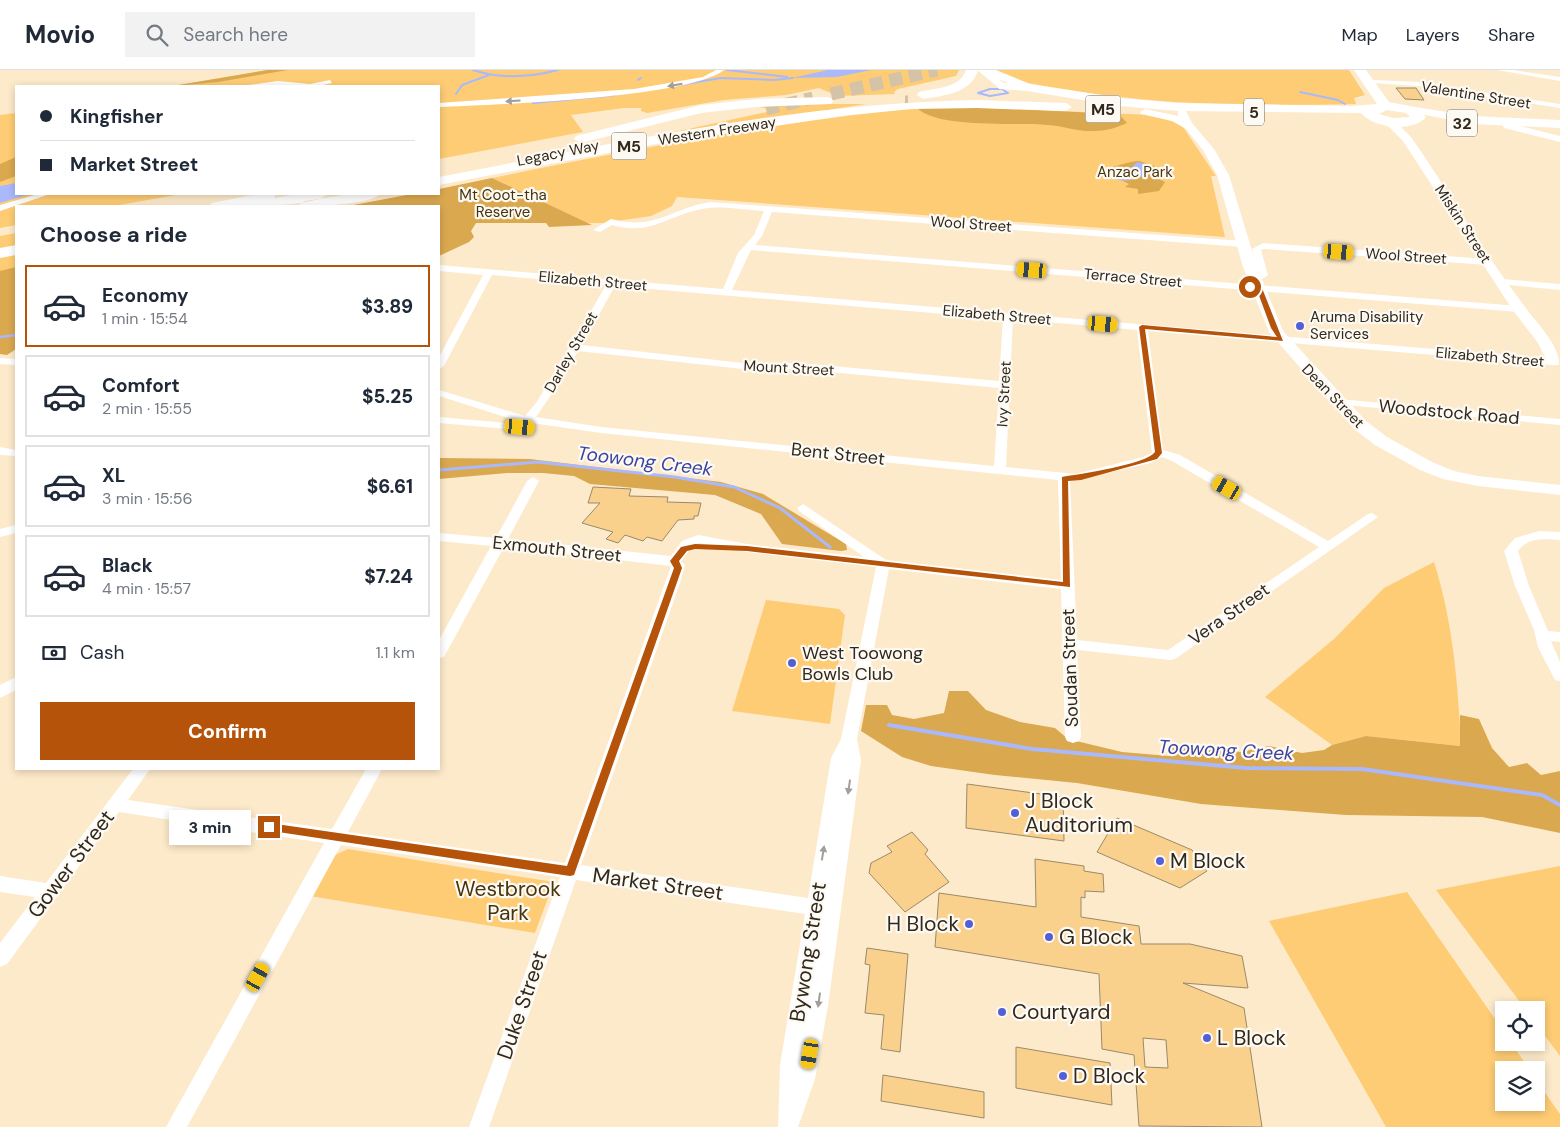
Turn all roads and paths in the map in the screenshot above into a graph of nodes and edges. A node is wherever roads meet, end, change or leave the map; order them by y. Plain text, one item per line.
1 (721, 70) edge
2 (972, 70) edge
3 (983, 70) edge
4 (1355, 70) edge
5 (1360, 70) edge
6 (1365, 70) edge
7 (1500, 70) edge
8 (1560, 79) edge
9 (331, 81) edge
10 (1391, 83) joint
11 (255, 85) edge
12 (299, 85) edge
13 (313, 85) edge
14 (978, 88) junction
15 (1373, 88) junction
16 (1001, 90) junction
17 (1062, 93) junction
18 (823, 94) tunnel mouth
19 (789, 98) tunnel mouth
20 (907, 102) junction
21 (440, 105) edge
22 (1560, 107) edge
23 (746, 108) tunnel mouth
24 (1401, 108) junction
25 (766, 109) tunnel mouth
26 (1306, 109) junction
27 (1144, 112) junction
28 (1374, 113) junction
29 (1189, 119) junction
30 (1413, 120) junction
31 (1560, 124) edge
32 (1516, 125) junction
33 (1407, 139) junction
34 (1560, 139) edge
35 (440, 167) edge
36 (440, 173) edge
37 (440, 173) edge
38 (440, 182) edge
39 (43, 195) edge
40 (278, 195) edge
41 (314, 195) edge
42 (335, 195) edge
43 (367, 195) edge
44 (222, 205) edge
45 (260, 205) edge
46 (280, 205) edge
47 (311, 205) edge
48 (0, 208) edge
49 (769, 209) junction
50 (597, 230) dead end
51 (1243, 244) junction
52 (748, 247) junction
53 (15, 250) edge
54 (0, 253) edge
55 (15, 256) edge
56 (0, 260) edge
57 (15, 261) edge
58 (1488, 262) junction
59 (0, 264) edge
60 (440, 268) edge
61 (489, 273) junction
62 (1502, 282) junction
63 (612, 283) junction
64 (1257, 284) junction
65 (1560, 287) edge
66 (726, 292) junction
67 (1519, 308) junction
68 (1008, 316) junction
69 (1142, 327) junction
70 (1281, 339) junction
71 (573, 347) junction
72 (0, 361) edge
73 (15, 362) edge
74 (440, 364) edge
75 (1557, 367) edge
76 (1004, 385) junction
77 (440, 394) edge
78 (1338, 402) junction
79 (440, 420) edge
80 (527, 420) junction
81 (1560, 422) edge
82 (612, 432) junction
83 (0, 451) edge
84 (1159, 452) junction
85 (15, 453) edge
86 (1000, 472) junction
87 (1064, 479) junction
88 (533, 481) dead end
89 (1560, 490) edge
90 (803, 508) dead end
91 (1372, 517) dead end
92 (15, 529) edge
93 (0, 534) edge
94 (15, 536) edge
95 (1560, 536) edge
96 (440, 537) edge
97 (0, 540) edge
98 (500, 543) junction
99 (1328, 546) junction
100 (674, 561) junction
101 (883, 564) junction
102 (1067, 586) junction
103 (1542, 635) junction
104 (1560, 638) edge
105 (1070, 644) junction
106 (440, 651) edge
107 (1560, 676) edge
108 (15, 684) edge
109 (0, 692) edge
110 (1073, 736) dead end
111 (141, 770) edge
112 (373, 770) edge
113 (115, 805) junction
114 (838, 808) junction
115 (335, 837) junction
116 (570, 871) junction
117 (0, 884) edge
118 (50, 892) junction
119 (815, 907) junction
120 (0, 958) edge
121 (176, 1127) edge
122 (479, 1127) edge
123 (789, 1127) edge

1 -> 21 street
2 - 14 street
2 - 20 highway
3 - 16 street
3 - 17 highway
4 - 15 highway, 5
5 - 15 highway, 5
6 - 15 highway
7 - 8 street
9 - 13 street
10 - 15 street, Valentine Street
10 - 22 street, Valentine Street
11 - 12 street
14 - 16 highway
14 - 20 highway, Western Freeway / M5
15 - 24 highway
15 - 26 highway, 5
15 - 28 highway
16 - 17 highway, 5
16 - 20 highway
16 - 27 highway
17 - 26 highway, 5
18 - 19 highway
20 - 27 highway, Western Freeway / M5
20 - 35 highway, Western Freeway / M5
20 - 38 highway, Western Freeway / M5
23 - 36 highway, Legacy Way / M5
24 - 28 highway
24 - 30 highway
24 - 32 main road, 32
25 - 37 highway, Legacy Way / M5
26 - 28 highway
26 - 29 highway, 5
27 - 29 highway, 5
28 - 29 highway
28 - 30 highway
28 - 33 street, Miskin Street
29 - 51 street, Dean Street
30 - 32 main road, 32
30 - 33 street
31 - 32 main road, 32
32 - 34 street
32 - 34 street
33 - 58 street, Miskin Street
39 - 48 street
40 - 44 highway
41 - 45 highway
42 - 46 highway
43 - 47 highway
49 - 50 street, Wool Street
49 - 51 street, Wool Street
49 - 52 street
51 - 64 street, Dean Street
52 - 64 street, Terrace Street
52 - 66 street
53 - 54 highway
55 - 56 highway
57 - 59 highway
58 - 62 street, Miskin Street
58 - 64 street, Wool Street
60 - 61 street, Elizabeth Street
61 - 63 street, Elizabeth Street
61 - 74 street
62 - 65 street
62 - 67 street, Miskin Street
63 - 66 street, Elizabeth Street
63 - 71 street, Darley Street
64 - 67 street, Terrace Street
64 - 70 street, Dean Street
66 - 68 street, Elizabeth Street
67 - 75 street, Miskin Street
68 - 69 street, Elizabeth Street
68 - 76 street, Ivy Street
69 - 70 street, Elizabeth Street
69 - 84 street
70 - 75 street, Elizabeth Street
70 - 78 street, Dean Street
71 - 76 street, Mount Street
71 - 80 street, Darley Street
72 - 73 street
76 - 86 street, Ivy Street
77 - 80 street, Bent Street
78 - 81 street, Woodstock Road
78 - 89 street, Dean Street
79 - 82 street, Bent Street
80 - 82 street, Bent Street
82 - 86 street, Bent Street
83 - 85 street
84 - 87 street, Bent Street
84 - 99 street
86 - 87 street, Bent Street
87 - 102 street, Soudan Street
88 - 98 street
90 - 101 street
91 - 99 street, Vera Street
92 - 93 street
94 - 97 street
95 - 103 street
96 - 98 street, Exmouth Street
98 - 100 street, Exmouth Street
98 - 106 street
99 - 105 street, Vera Street
100 - 101 street
100 - 116 street, Duke Street
101 - 102 street
101 - 114 street, Bywong Street
102 - 105 street, Soudan Street
103 - 104 street
103 - 107 street
105 - 110 street, Soudan Street
108 - 109 street
111 - 113 street, Gower Street
112 - 115 street
113 - 115 street, Market Street
113 - 118 street, Gower Street
119 -> 114 street, Bywong Street
114 -> 123 street, Bywong Street
115 - 116 street, Market Street
115 - 121 street
116 - 119 street, Market Street
116 - 122 street, Duke Street
117 - 118 street
118 - 120 street, Gower Street
119 - 123 street, Bywong Street

